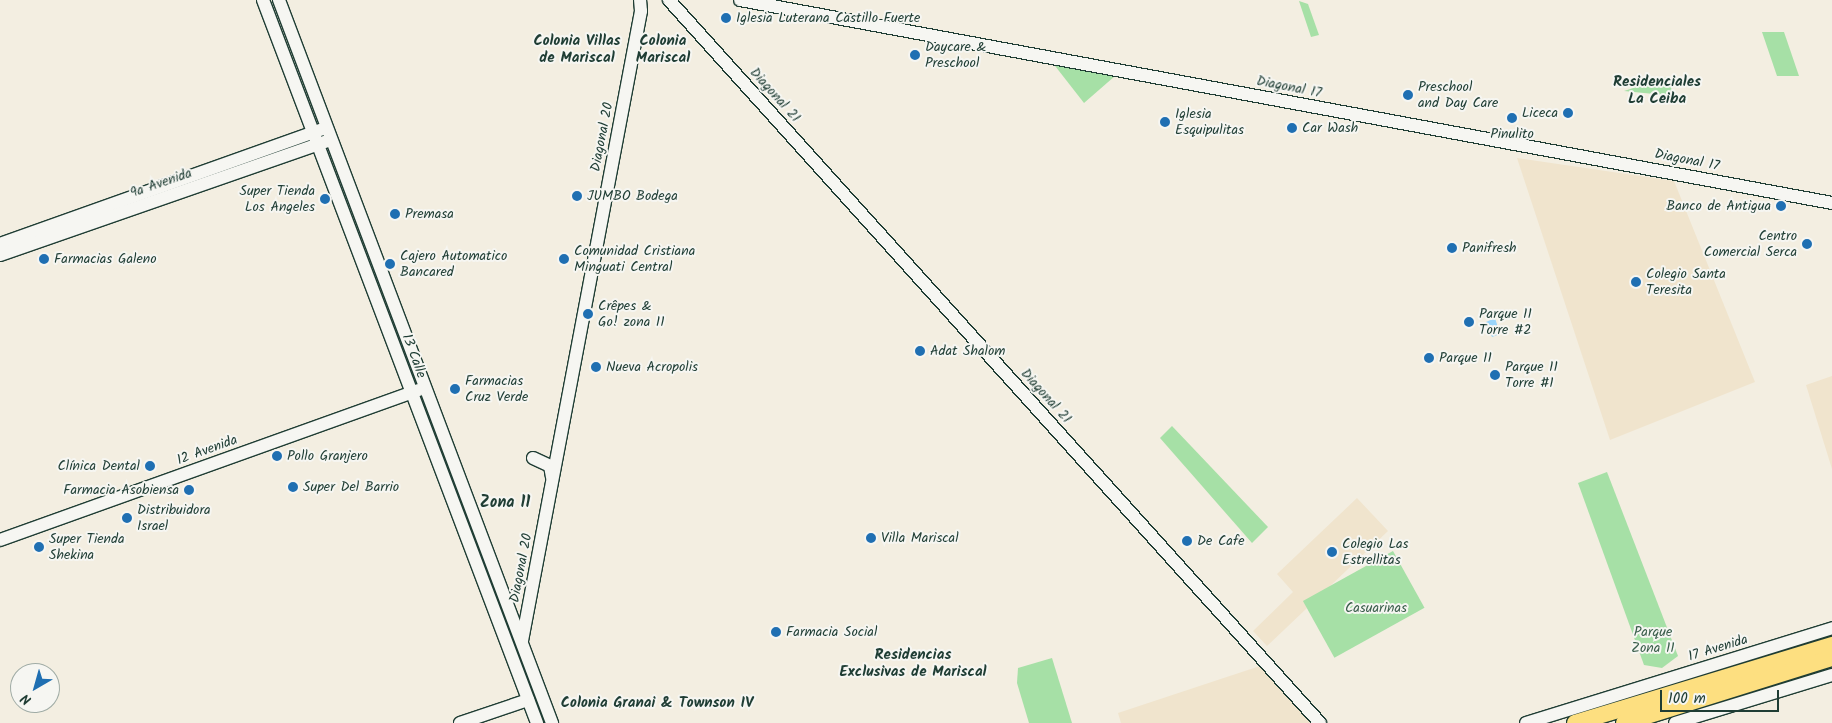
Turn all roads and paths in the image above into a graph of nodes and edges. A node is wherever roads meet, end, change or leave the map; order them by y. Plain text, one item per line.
1 (263, 0) edge
2 (279, 0) edge
3 (669, 0) edge
4 (740, 0) edge
5 (643, 4) edge
6 (679, 6) edge
7 (329, 133) junction
8 (317, 138) junction
9 (1832, 203) edge
10 (0, 244) edge
11 (0, 255) edge
12 (425, 388) junction
13 (412, 393) junction
14 (559, 445) junction
15 (533, 458) dead end
16 (552, 484) junction
17 (0, 540) edge
18 (1832, 628) edge
19 (1832, 632) edge
20 (1832, 645) edge
21 (524, 647) junction
22 (1791, 658) junction
23 (1832, 658) edge
24 (517, 668) junction
25 (1832, 675) edge
26 (528, 700) junction
27 (460, 723) edge
28 (537, 723) edge
29 (552, 723) edge
30 (1320, 723) edge
31 (1526, 723) edge
32 (1575, 723) edge
33 (1624, 723) edge
34 (1675, 723) edge

1 - 8 main road, 13 Calle
2 - 7 main road, 13 Calle
3 - 6 main road, Diagonal 21
4 - 9 main road, Diagonal 17
5 - 14 main road, Diagonal 20
6 - 30 main road, Diagonal 21
7 - 8 main road, 9a Avenida
7 - 12 main road, 13 Calle
8 - 10 main road, 9a Avenida
8 - 11 main road, 9a Avenida
8 - 13 main road, 13 Calle
12 - 13 main road, 12 Avenida
12 - 21 main road, 13 Calle
13 - 17 main road, 12 Avenida
13 - 24 main road, 13 Calle
14 - 16 main road, Diagonal 20
14 - 21 main road, Diagonal 20
15 - 16 main road
16 - 21 main road, Diagonal 20
18 - 31 main road, 17 Avenida
19 - 22 highway
20 - 22 highway
21 - 24 main road, Diagonal 20
21 - 29 main road, 13 Calle
22 - 32 highway
23 - 33 highway
24 - 26 main road, 13 Calle
25 - 34 main road
26 - 27 main road
26 - 28 main road, 13 Calle

